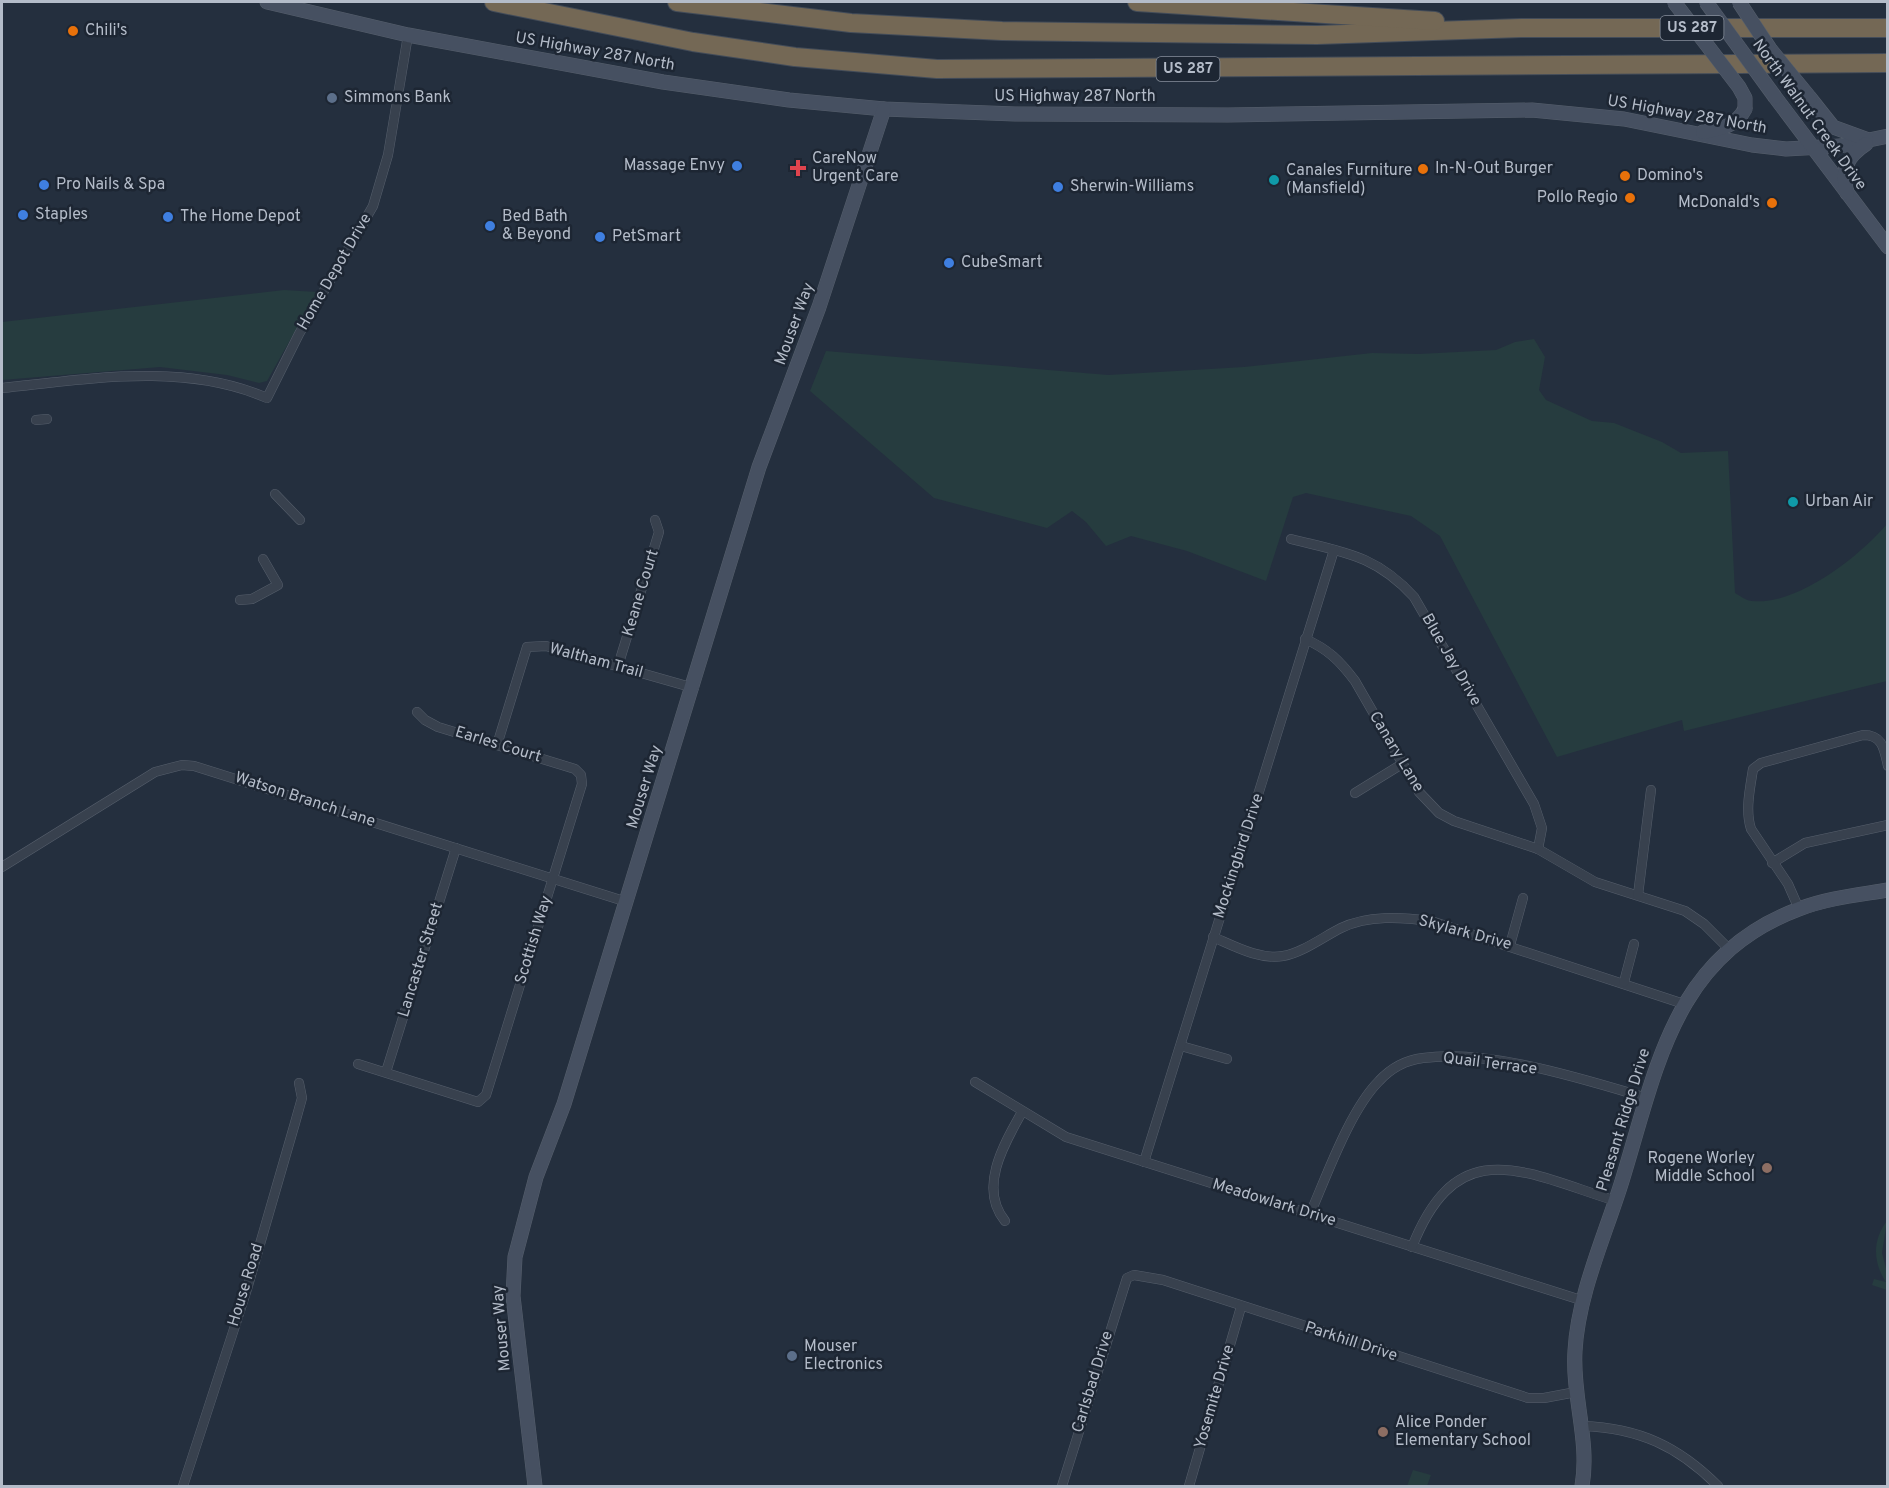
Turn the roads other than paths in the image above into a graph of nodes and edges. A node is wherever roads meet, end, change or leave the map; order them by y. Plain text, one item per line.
1 (267, 2) edge
2 (494, 2) edge
3 (677, 2) edge
4 (1137, 2) edge
5 (1674, 2) edge
6 (1706, 2) edge
7 (1738, 2) edge
8 (1887, 28) edge
9 (1496, 29) junction
10 (408, 34) junction
11 (1887, 63) edge
12 (884, 109) junction
13 (1698, 133) junction
14 (1887, 136) edge
15 (1871, 140) junction
16 (1812, 148) junction
17 (1849, 198) junction
18 (1887, 247) edge
19 (2, 388) edge
20 (47, 419) dead end
21 (36, 420) dead end
22 (275, 494) dead end
23 (300, 520) dead end
24 (655, 520) dead end
25 (1291, 539) dead end
26 (1335, 550) junction
27 (263, 559) dead end
28 (240, 600) dead end
29 (1305, 639) junction
30 (618, 666) junction
31 (694, 687) junction
32 (417, 712) dead end
33 (497, 745) junction
34 (1401, 764) junction
35 (1887, 766) edge
36 (581, 775) joint
37 (1651, 790) dead end
38 (1355, 793) dead end
39 (1887, 825) edge
40 (456, 848) junction
41 (1538, 849) junction
42 (1772, 863) junction
43 (2, 867) edge
44 (553, 879) junction
45 (1887, 890) edge
46 (1638, 895) junction
47 (1523, 898) dead end
48 (627, 902) junction
49 (1799, 909) junction
50 (1213, 937) junction
51 (1634, 944) dead end
52 (1510, 945) junction
53 (1730, 950) junction
54 (1624, 982) junction
55 (1684, 1004) junction
56 (1181, 1046) junction
57 (1227, 1059) dead end
58 (358, 1064) dead end
59 (386, 1072) junction
60 (975, 1082) dead end
61 (299, 1083) dead end
62 (1647, 1098) junction
63 (1022, 1112) junction
64 (1144, 1162) junction
65 (1616, 1201) junction
66 (1310, 1214) junction
67 (1005, 1221) dead end
68 (1412, 1246) junction
69 (1127, 1278) joint
70 (1584, 1301) junction
71 (1241, 1307) junction
72 (1576, 1392) junction
73 (1582, 1426) junction
74 (183, 1486) edge
75 (535, 1486) edge
76 (1062, 1486) edge
77 (1189, 1486) edge
78 (1582, 1486) edge
79 (1718, 1486) edge

1 - 10 main road, US Highway 287 North
2 - 11 highway, US 287
3 - 9 highway, US 287
4 - 9 highway
5 - 13 main road, bridge
6 - 16 main road, North Walnut Creek Drive, bridge
7 - 15 main road, bridge
8 - 9 highway, US 287
10 - 12 main road, US Highway 287 North
10 - 19 street, Home Depot Drive
12 - 13 main road, US Highway 287 North
12 - 31 main road, Mouser Way
13 - 16 main road, US Highway 287 North
14 - 15 main road, US Highway 287 North
15 - 16 main road, US Highway 287 North
15 - 17 main road
16 - 17 main road, North Walnut Creek Drive
17 - 18 main road, North Walnut Creek Drive
20 - 21 street
22 - 23 street
24 - 30 street, Keane Court
25 - 26 street, Blue Jay Drive
26 - 29 street, Mockingbird Drive
26 - 41 street, Blue Jay Drive
27 - 28 street
29 - 34 street, Canary Lane
29 - 50 street, Mockingbird Drive
30 - 31 street, Waltham Trail
30 - 33 street, Waltham Trail
31 - 48 main road, Mouser Way
32 - 33 street, Earles Court
33 - 36 street, Earles Court
34 - 38 street
34 - 41 street, Canary Lane
35 - 42 street
36 - 44 street, Scottish Way
37 - 46 street
39 - 42 street
40 - 43 street, Watson Branch Lane
40 - 44 street, Watson Branch Lane
40 - 59 street, Lancaster Street
41 - 46 street, Canary Lane
42 - 49 street
44 - 48 street, Watson Branch Lane
44 - 59 street, Scottish Way
45 - 49 main road, Pleasant Ridge Drive
46 - 53 street, Canary Lane
47 - 52 street
48 - 75 main road, Mouser Way
49 - 53 main road, Pleasant Ridge Drive
50 - 52 street, Skylark Drive
50 - 56 street, Mockingbird Drive
51 - 54 street
52 - 54 street, Skylark Drive
53 - 55 main road, Pleasant Ridge Drive
54 - 55 street, Skylark Drive
55 - 62 main road, Pleasant Ridge Drive
56 - 57 street
56 - 64 street, Mockingbird Drive
58 - 59 street
60 - 63 street, Meadowlark Drive
61 - 74 street, House Road
62 - 65 main road, Pleasant Ridge Drive
62 - 66 street, Quail Terrace
63 - 64 street, Meadowlark Drive
63 - 67 street
64 - 66 street, Meadowlark Drive
65 - 68 street
65 - 70 main road, Pleasant Ridge Drive
66 - 68 street, Meadowlark Drive
68 - 70 street, Meadowlark Drive
69 - 71 street, Parkhill Drive
69 - 76 street, Carlsbad Drive
70 - 72 main road, Pleasant Ridge Drive
71 - 72 street, Parkhill Drive
71 - 77 street, Yosemite Drive
72 - 73 main road, Pleasant Ridge Drive
73 - 78 main road, Pleasant Ridge Drive
73 - 79 street

